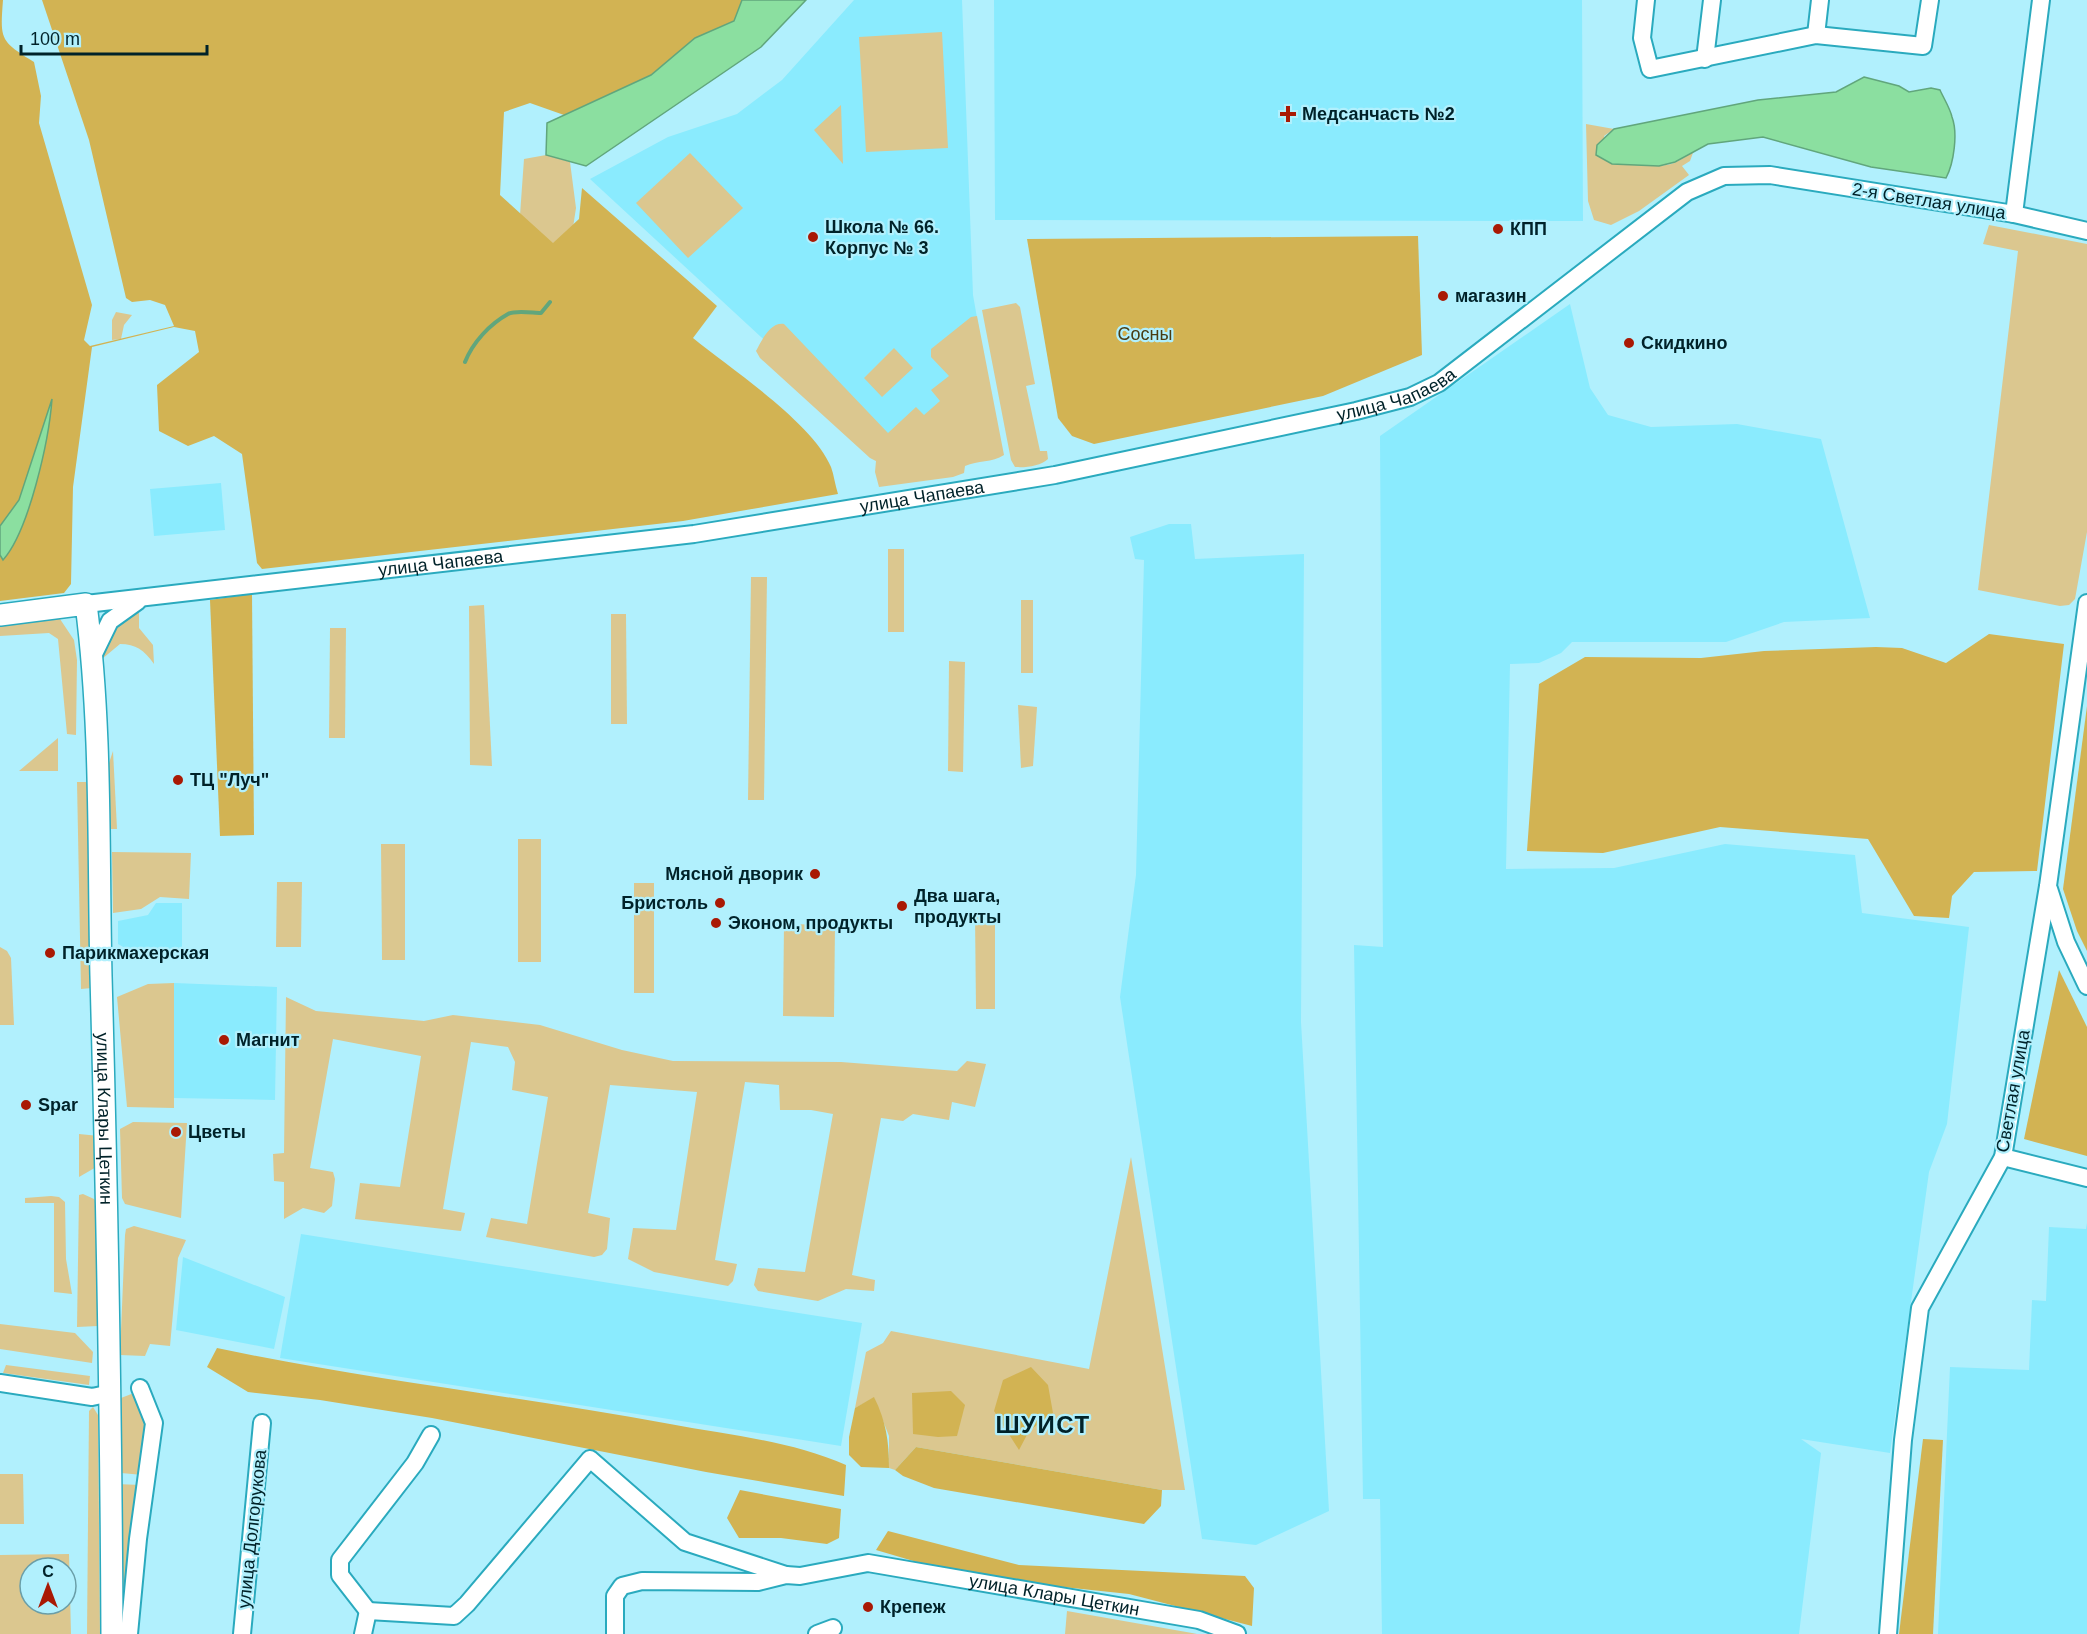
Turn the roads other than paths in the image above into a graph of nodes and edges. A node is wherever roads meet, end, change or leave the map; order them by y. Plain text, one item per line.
1 (1646, 0) edge
2 (1712, 0) edge
3 (1821, 0) edge
4 (1930, 0) edge
5 (2041, 0) edge
6 (1816, 35) junction
7 (1705, 59) junction
8 (1770, 175) joint
9 (2014, 214) junction
10 (2087, 231) edge
11 (145, 597) junction
12 (2087, 603) edge
13 (86, 604) junction
14 (0, 615) edge
15 (93, 656) junction
16 (2081, 678) edge
17 (2048, 886) junction
18 (2087, 986) edge
19 (2003, 1157) junction
20 (2087, 1178) edge
21 (0, 1383) edge
22 (140, 1388) dead end
23 (111, 1393) junction
24 (262, 1423) dead end
25 (431, 1435) dead end
26 (786, 1575) junction
27 (368, 1611) junction
28 (833, 1628) dead end
29 (112, 1634) edge
30 (129, 1634) edge
31 (242, 1634) edge
32 (363, 1634) edge
33 (615, 1634) edge
34 (817, 1634) edge
35 (1237, 1634) edge
36 (1888, 1634) edge

1 - 7 street
2 - 7 street
3 - 6 street
4 - 6 street
5 - 9 street
6 - 7 street
8 - 9 street, 2-я Светлая улица
8 - 11 street, улица Чапаева
9 - 10 street, 2-я Светлая улица
11 - 13 street, улица Чапаева
11 - 15 street
12 - 16 street, Светлая улица
13 - 14 main road, улица Чапаева
13 - 15 main road, улица Клары Цеткин
15 - 23 main road, улица Клары Цеткин
16 - 17 street, Светлая улица
17 - 18 street
17 - 19 street, Светлая улица
19 - 20 street
19 - 36 street, Светлая улица
21 - 23 street
22 - 30 street
23 - 29 main road, улица Клары Цеткин
24 - 31 street, улица Долгорукова
25 - 27 street
26 - 27 street
26 - 33 street
26 - 35 street, улица Клары Цеткин
27 - 32 street
28 - 34 street

